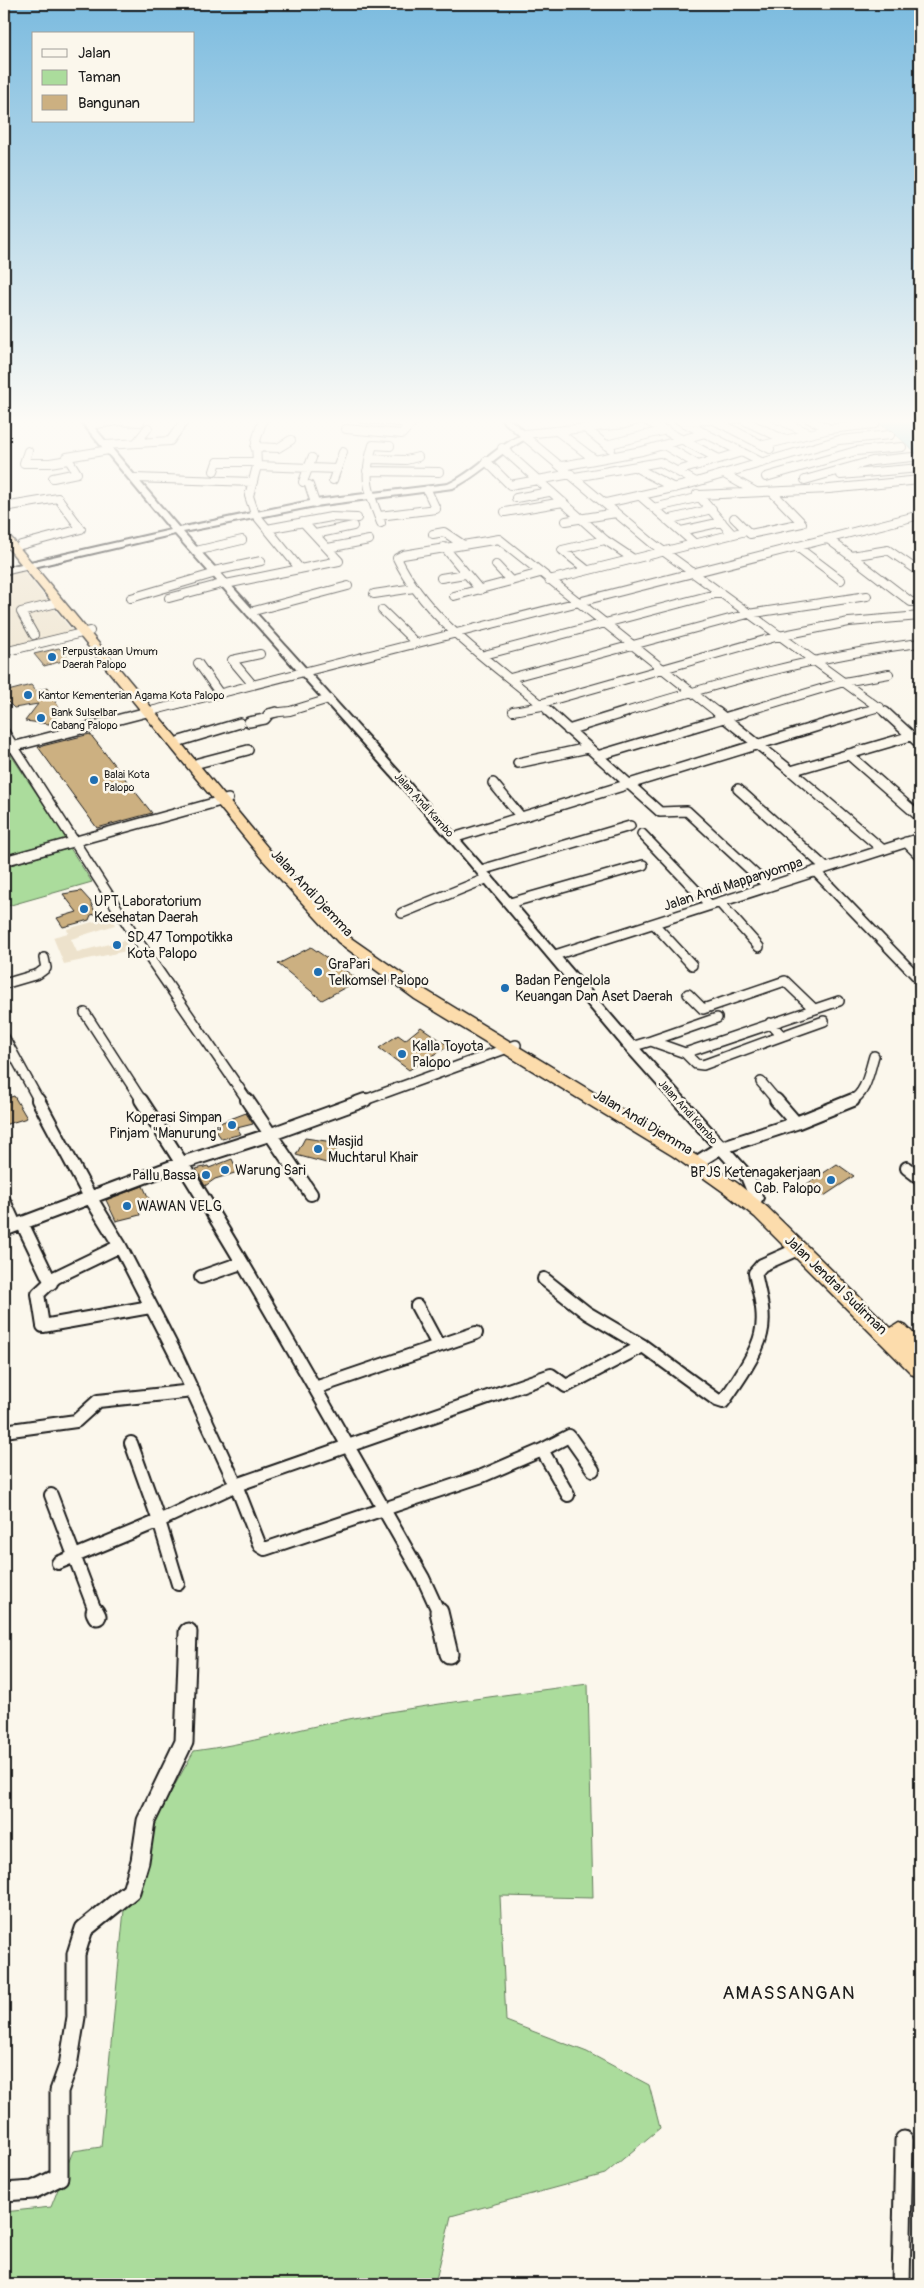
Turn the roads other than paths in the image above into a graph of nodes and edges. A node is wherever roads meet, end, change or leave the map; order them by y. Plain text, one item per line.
1 (5, 526) edge
2 (79, 526) edge
3 (173, 526) edge
4 (201, 526) edge
5 (264, 526) edge
6 (284, 526) edge
7 (307, 526) edge
8 (353, 526) dead end
9 (589, 526) edge
10 (632, 526) edge
11 (674, 526) edge
12 (705, 526) edge
13 (725, 526) edge
14 (742, 526) edge
15 (789, 526) edge
16 (881, 526) edge
17 (267, 529) junction
18 (746, 530) junction
19 (177, 531) junction
20 (681, 531) junction
21 (315, 534) junction
22 (433, 534) dead end
23 (732, 534) junction
24 (4, 536) edge
25 (828, 539) junction
26 (242, 540) dead end
27 (369, 540) dead end
28 (555, 540) dead end
29 (605, 540) junction
30 (694, 543) junction
31 (462, 544) junction
32 (21, 545) junction
33 (796, 546) junction
34 (444, 547) junction
35 (328, 548) junction
36 (566, 548) junction
37 (196, 551) junction
38 (662, 551) junction
39 (851, 556) junction
40 (632, 558) junction
41 (261, 561) dead end
42 (31, 565) junction
43 (496, 565) dead end
44 (300, 569) junction
45 (587, 570) junction
46 (4, 571) edge
47 (215, 572) junction
48 (691, 572) junction
49 (920, 572) edge
50 (540, 573) junction
51 (465, 574) junction
52 (441, 578) dead end
53 (549, 580) junction
54 (841, 580) dead end
55 (512, 581) junction
56 (225, 584) junction
57 (348, 586) dead end
58 (414, 588) junction
59 (161, 589) junction
60 (480, 590) junction
61 (719, 593) junction
62 (374, 594) dead end
63 (454, 596) dead end
64 (867, 596) dead end
65 (131, 598) dead end
66 (169, 598) junction
67 (578, 601) junction
68 (920, 602) edge
69 (57, 603) junction
70 (175, 606) dead end
71 (382, 610) dead end
72 (250, 612) junction
73 (748, 614) junction
74 (920, 616) edge
75 (604, 623) junction
76 (86, 632) junction
77 (456, 633) junction
78 (34, 634) dead end
79 (779, 636) junction
80 (416, 643) junction
81 (920, 643) edge
82 (631, 645) junction
83 (4, 652) edge
84 (260, 654) dead end
85 (484, 655) junction
86 (811, 660) junction
87 (198, 663) dead end
88 (661, 669) junction
89 (305, 672) junction
90 (889, 674) dead end
91 (510, 678) junction
92 (844, 682) junction
93 (253, 685) junction
94 (692, 693) junction
95 (220, 694) junction
96 (329, 699) junction
97 (619, 704) dead end
98 (541, 705) junction
99 (880, 707) junction
100 (152, 711) junction
101 (513, 711) dead end
102 (629, 712) junction
103 (724, 718) junction
104 (568, 730) junction
105 (4, 732) edge
106 (917, 740) edge
107 (180, 741) junction
108 (756, 744) junction
109 (8, 748) edge
110 (588, 748) junction
111 (248, 750) dead end
112 (848, 754) junction
113 (597, 756) junction
114 (198, 763) junction
115 (518, 763) dead end
116 (791, 771) junction
117 (492, 782) dead end
118 (627, 784) junction
119 (738, 789) dead end
120 (225, 800) junction
121 (521, 817) junction
122 (920, 817) edge
123 (630, 826) dead end
124 (642, 834) dead end
125 (453, 838) junction
126 (920, 838) edge
127 (76, 842) junction
128 (906, 842) junction
129 (883, 850) junction
130 (920, 856) edge
131 (4, 861) edge
132 (643, 865) dead end
133 (826, 868) junction
134 (815, 872) junction
135 (484, 874) junction
136 (768, 886) junction
137 (510, 903) junction
138 (714, 904) junction
139 (402, 913) dead end
140 (654, 924) junction
141 (759, 947) dead end
142 (555, 956) junction
143 (44, 958) dead end
144 (692, 965) dead end
145 (920, 980) edge
146 (4, 984) edge
147 (688, 994) dead end
148 (839, 1001) dead end
149 (813, 1008) junction
150 (85, 1013) dead end
151 (717, 1018) dead end
152 (824, 1021) dead end
153 (770, 1023) junction
154 (782, 1036) junction
155 (4, 1037) edge
156 (651, 1041) junction
157 (512, 1047) junction
158 (631, 1047) junction
159 (685, 1053) junction
160 (874, 1056) dead end
161 (761, 1082) dead end
162 (796, 1123) junction
163 (269, 1135) junction
164 (720, 1148) junction
165 (699, 1161) junction
166 (182, 1163) junction
167 (907, 1168) dead end
168 (920, 1178) edge
169 (311, 1194) dead end
170 (90, 1197) junction
171 (753, 1200) junction
172 (4, 1201) edge
173 (14, 1226) edge
174 (120, 1246) junction
175 (798, 1249) junction
176 (241, 1263) junction
177 (201, 1277) dead end
178 (544, 1279) dead end
179 (51, 1282) junction
180 (417, 1306) dead end
181 (150, 1307) junction
182 (476, 1333) dead end
183 (438, 1345) junction
184 (643, 1346) junction
185 (920, 1352) edge
186 (920, 1369) edge
187 (315, 1388) junction
188 (193, 1391) junction
189 (4, 1431) edge
190 (131, 1443) dead end
191 (349, 1445) junction
192 (542, 1450) junction
193 (593, 1470) dead end
194 (236, 1485) junction
195 (51, 1495) dead end
196 (568, 1495) dead end
197 (382, 1510) junction
198 (159, 1521) junction
199 (73, 1556) junction
200 (58, 1563) dead end
201 (178, 1584) dead end
202 (97, 1616) dead end
203 (188, 1632) dead end
204 (449, 1654) dead end
205 (904, 2140) dead end
206 (4, 2192) edge
207 (901, 2284) edge

1 - 32 highway, Jalan Andi Djemma
2 - 32 street
3 - 19 street, Jalan Andi Kambo
4 - 19 street
5 - 17 street
6 - 17 street
7 - 21 street
8 - 21 street
9 - 29 street
10 - 38 street
11 - 20 street
12 - 20 street
13 - 23 street
14 - 18 street
15 - 18 street
16 - 25 street
17 - 44 street
18 - 23 street
19 - 37 street, Jalan Andi Kambo
19 - 42 street
20 - 30 street
21 - 35 street
22 - 31 street
23 - 30 street
24 - 42 highway, Jalan Andi Djemma
25 - 33 street
25 - 39 street
26 - 37 street
27 - 35 street
28 - 36 street
29 - 36 street
29 - 40 street
30 - 38 street
31 - 34 street
31 - 50 street
32 - 42 highway, Jalan Andi Djemma
33 - 48 street
33 - 54 street
34 - 51 street
34 - 58 street
35 - 44 street
36 - 45 street
37 - 47 street, Jalan Andi Kambo
38 - 40 street
38 - 48 street
39 - 49 street
39 - 68 street
40 - 45 street
41 - 47 street
42 - 46 street
42 - 69 highway, Jalan Andi Djemma
42 - 76 highway, Jalan Andi Djemma
43 - 55 street
44 - 56 street
45 - 53 street
47 - 56 street, Jalan Andi Kambo
47 - 59 street
48 - 61 street
48 - 67 street
50 - 53 street
50 - 55 street
51 - 52 street
51 - 60 street
53 - 67 street
55 - 60 street
56 - 66 street
56 - 72 street, Jalan Andi Kambo
57 - 72 street
58 - 62 street
58 - 77 street
59 - 65 street
59 - 66 street
60 - 63 street
61 - 73 street
61 - 75 street
64 - 73 street
66 - 70 street
67 - 75 street
67 - 77 street
69 - 76 highway, Jalan Andi Djemma
69 - 78 street
71 - 80 street
72 - 89 street, Jalan Andi Kambo
73 - 79 street
73 - 82 street
74 - 79 street
75 - 82 street
75 - 85 street
76 - 83 street
76 - 100 highway, Jalan Andi Djemma
77 - 80 street
77 - 85 street
79 - 86 street
79 - 88 street
80 - 89 street
81 - 86 street
82 - 88 street
82 - 91 street
84 - 93 street
85 - 91 street
86 - 92 street
86 - 94 street
87 - 95 street
88 - 94 street
88 - 98 street
89 - 93 street
89 - 96 street, Jalan Andi Kambo
90 - 92 street
91 - 98 street
92 - 99 street
92 - 103 street
93 - 95 street
94 - 102 street
94 - 103 street
95 - 100 street
96 - 107 street
96 - 125 street, Jalan Andi Kambo
97 - 102 street
98 - 101 street
98 - 104 street
99 - 106 street
99 - 108 street
100 - 107 highway, Jalan Andi Djemma
100 - 109 street
100 - 120 highway, Jalan Andi Djemma
102 - 104 street
103 - 108 street
103 - 113 street
104 - 110 street
105 - 109 street
106 - 112 street
107 - 114 highway, Jalan Andi Djemma
108 - 116 street
108 - 118 street
109 - 127 street
110 - 113 street
110 - 115 street
111 - 114 street
112 - 116 street
112 - 122 street
113 - 118 street
114 - 120 highway, Jalan Andi Djemma
116 - 129 street
117 - 121 street
118 - 121 street
118 - 136 street
119 - 133 street
120 - 127 street
120 - 157 highway, Jalan Andi Djemma
121 - 125 street
123 - 135 street
124 - 138 street
125 - 135 street, Jalan Andi Kambo
126 - 128 street, Jalan Andi Mappanyompa
127 - 131 street
127 - 163 street
128 - 129 street, Jalan Andi Mappanyompa
128 - 130 street
129 - 133 street, Jalan Andi Mappanyompa
132 - 137 street
133 - 134 street, Jalan Andi Mappanyompa
134 - 136 street, Jalan Andi Mappanyompa
134 - 145 street
135 - 137 street, Jalan Andi Kambo
135 - 139 street
136 - 138 street, Jalan Andi Mappanyompa
137 - 142 street, Jalan Andi Kambo
138 - 140 street, Jalan Andi Mappanyompa
138 - 141 street
140 - 142 street, Jalan Andi Mappanyompa
140 - 144 street
142 - 158 street, Jalan Andi Kambo
143 - 146 street
147 - 149 street
148 - 149 street
149 - 153 street
150 - 166 street
151 - 156 street
152 - 154 street
153 - 154 street
153 - 159 street
154 - 159 street
155 - 170 street
156 - 158 street
156 - 159 street
157 - 163 street
157 - 165 highway, Jalan Andi Djemma
158 - 164 street, Jalan Andi Kambo
160 - 162 street
161 - 162 street
162 - 164 street
163 - 166 street
163 - 169 street
164 - 165 street
164 - 171 street, Jalan Andi Kambo
165 - 171 highway, Jalan Andi Djemma
166 - 170 street
166 - 176 street
167 - 168 street
170 - 173 street
170 - 174 street
171 - 175 highway, Jalan Jendral Sudirman
171 - 185 highway, Jalan Jendral Sudirman
172 - 173 street
173 - 179 street
174 - 179 street
174 - 181 street
175 - 184 street
175 - 186 highway, Jalan Jendral Sudirman
176 - 177 street
176 - 187 street
178 - 184 street
179 - 181 street
180 - 183 street
181 - 188 street
182 - 183 street
183 - 187 street
184 - 191 street
187 - 191 street
188 - 189 street
188 - 194 street
190 - 198 street
191 - 194 street
191 - 197 street
192 - 193 street
192 - 196 street
192 - 197 street
194 - 197 street
194 - 198 street
195 - 199 street
197 - 204 street
198 - 199 street
198 - 201 street
199 - 200 street
199 - 202 street
203 - 206 street
205 - 207 street

